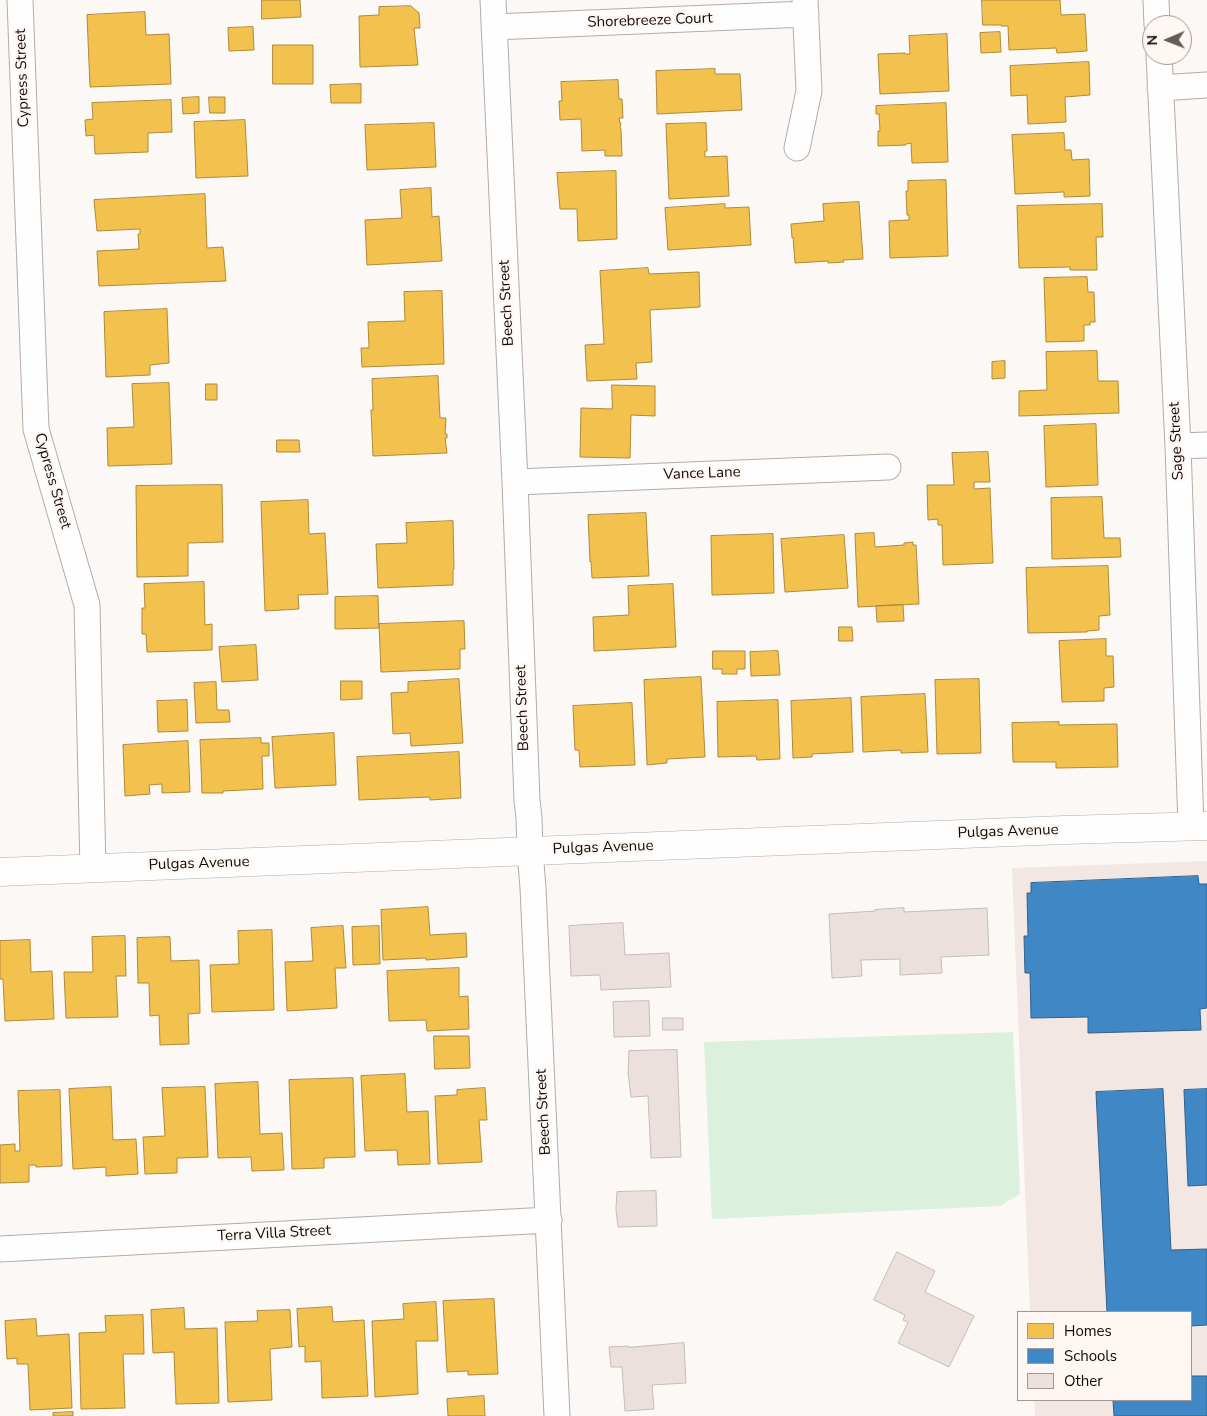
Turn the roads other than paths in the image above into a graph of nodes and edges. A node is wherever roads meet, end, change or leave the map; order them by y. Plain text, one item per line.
1 (20, 0) edge
2 (493, 0) edge
3 (1156, 0) edge
4 (806, 7) edge
5 (1157, 15) edge
6 (494, 27) junction
7 (1159, 65) edge
8 (1207, 85) edge
9 (1160, 88) junction
10 (796, 148) dead end
11 (1207, 445) edge
12 (1178, 446) junction
13 (888, 467) dead end
14 (515, 482) junction
15 (1199, 826) edge
16 (530, 851) junction
17 (93, 869) junction
18 (0, 872) edge
19 (549, 1220) junction
20 (0, 1249) edge
21 (557, 1416) edge

1 - 17 street, Cypress Street
2 - 6 street, Beech Street
3 - 5 street
4 - 6 street, Shorebreeze Court
4 - 10 street, Shorebreeze Court
6 - 14 street, Beech Street
7 - 9 street, Sage Street
8 - 9 street
9 - 12 street, Sage Street
11 - 12 street
12 - 15 street, Sage Street
13 - 14 street, Vance Lane
14 - 16 street, Beech Street
15 - 16 street, Pulgas Avenue
16 - 17 street, Pulgas Avenue
16 - 19 street, Beech Street
17 - 18 street, Pulgas Avenue
19 - 20 street, Terra Villa Street
19 - 21 street, Beech Street

